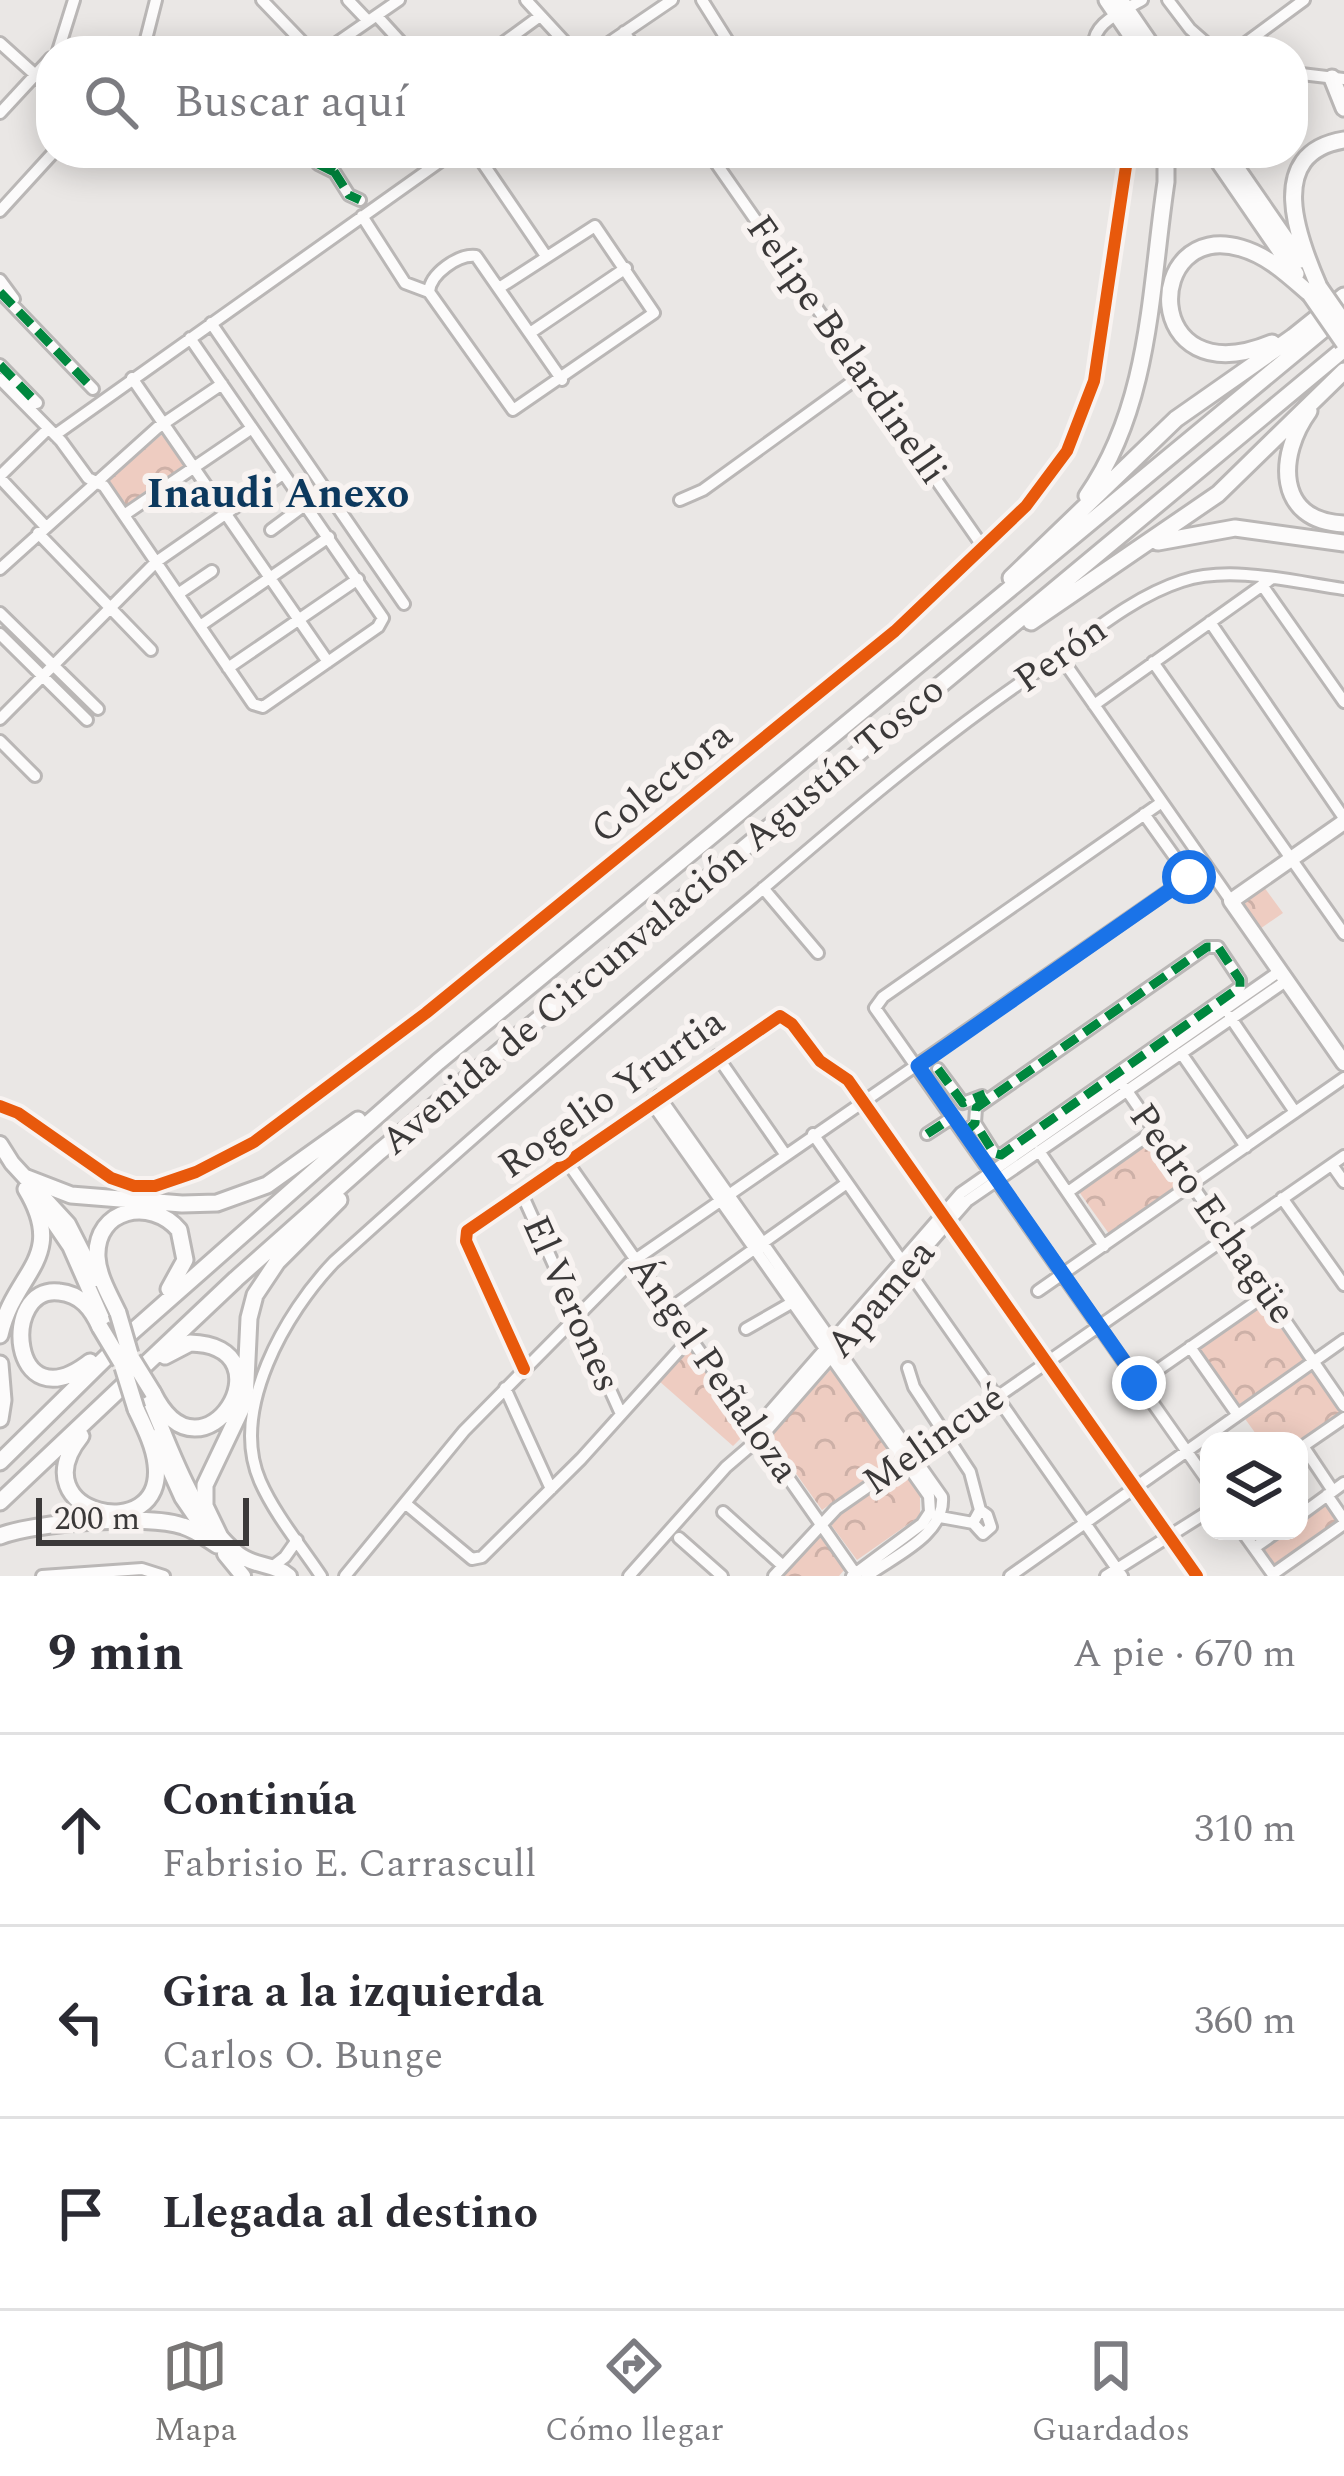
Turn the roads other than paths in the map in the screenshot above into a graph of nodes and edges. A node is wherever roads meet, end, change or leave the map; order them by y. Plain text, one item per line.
1 (74, 0) edge
2 (156, 0) edge
3 (262, 0) edge
4 (348, 0) edge
5 (400, 0) edge
6 (526, 0) edge
7 (671, 0) edge
8 (701, 0) edge
9 (1107, 0) edge
10 (1168, 0) edge
11 (1304, 0) edge
12 (1126, 6) edge
13 (540, 16) junction
14 (372, 19) junction
15 (624, 32) junction
16 (63, 36) edge
17 (147, 36) edge
18 (297, 36) edge
19 (348, 36) edge
20 (392, 36) edge
21 (513, 36) edge
22 (559, 36) edge
23 (618, 36) edge
24 (627, 36) edge
25 (724, 36) edge
26 (1094, 36) edge
27 (1137, 36) edge
28 (1145, 36) edge
29 (1199, 36) edge
30 (1255, 36) edge
31 (0, 43) edge
32 (35, 75) joint
33 (1308, 75) edge
34 (1338, 78) edge
35 (1344, 108) edge
36 (0, 113) edge
37 (1344, 140) edge
38 (1308, 160) edge
39 (39, 168) edge
40 (332, 168) edge
41 (431, 168) edge
42 (486, 168) edge
43 (719, 168) edge
44 (1126, 168) edge
45 (1166, 168) edge
46 (1224, 168) edge
47 (1236, 168) edge
48 (1304, 168) edge
49 (0, 211) edge
50 (365, 214) junction
51 (546, 256) junction
52 (626, 268) junction
53 (0, 280) edge
54 (499, 288) junction
55 (1315, 291) junction
56 (0, 292) edge
57 (429, 292) junction
58 (1344, 294) edge
59 (1333, 310) edge
60 (212, 323) junction
61 (1344, 323) edge
62 (530, 333) junction
63 (41, 335) junction
64 (190, 338) junction
65 (1344, 346) edge
66 (0, 365) edge
67 (1344, 372) edge
68 (863, 374) junction
69 (132, 378) junction
70 (0, 380) edge
71 (562, 380) junction
72 (222, 384) junction
73 (93, 389) dead end
74 (37, 404) dead end
75 (164, 423) junction
76 (252, 428) junction
77 (51, 432) junction
78 (194, 468) junction
79 (283, 474) junction
80 (0, 477) edge
81 (94, 483) junction
82 (680, 500) dead end
83 (306, 505) junction
84 (225, 513) junction
85 (124, 515) junction
86 (1344, 524) edge
87 (42, 530) junction
88 (272, 530) dead end
89 (1057, 536) junction
90 (329, 537) junction
91 (1344, 543) edge
92 (983, 547) junction
93 (1133, 552) junction
94 (156, 562) junction
95 (0, 569) edge
96 (212, 571) dead end
97 (269, 577) junction
98 (358, 579) junction
99 (1266, 582) junction
100 (1344, 590) edge
101 (178, 594) junction
102 (404, 604) dead end
103 (111, 609) junction
104 (0, 613) edge
105 (299, 619) junction
106 (1210, 622) junction
107 (200, 626) junction
108 (0, 634) edge
109 (151, 650) dead end
110 (1060, 656) junction
111 (328, 662) junction
112 (1153, 662) junction
113 (53, 666) junction
114 (228, 668) junction
115 (958, 670) junction
116 (43, 676) junction
117 (1344, 702) edge
118 (1094, 704) junction
119 (98, 709) dead end
120 (0, 719) edge
121 (87, 720) dead end
122 (853, 721) junction
123 (0, 741) edge
124 (35, 776) dead end
125 (1162, 802) junction
126 (1144, 814) junction
127 (1344, 820) edge
128 (1292, 858) junction
129 (1206, 865) junction
130 (1189, 877) junction
131 (763, 888) junction
132 (1231, 901) junction
133 (1344, 934) edge
134 (818, 953) dead end
135 (1283, 976) junction
136 (1124, 996) dead end
137 (1228, 1014) junction
138 (1181, 1053) junction
139 (717, 1056) junction
140 (438, 1062) junction
141 (483, 1064) junction
142 (1344, 1064) edge
143 (918, 1066) junction
144 (938, 1069) dead end
145 (1344, 1078) edge
146 (1124, 1086) junction
147 (655, 1099) junction
148 (958, 1099) junction
149 (862, 1100) junction
150 (4, 1112) edge
151 (949, 1112) junction
152 (1295, 1112) junction
153 (974, 1123) junction
154 (1154, 1131) junction
155 (964, 1133) junction
156 (927, 1134) dead end
157 (813, 1135) junction
158 (0, 1144) edge
159 (1246, 1147) junction
160 (1040, 1150) junction
161 (784, 1154) junction
162 (1344, 1156) edge
163 (568, 1163) junction
164 (0, 1164) edge
165 (1332, 1165) junction
166 (994, 1176) junction
167 (1344, 1182) edge
168 (26, 1183) junction
169 (847, 1183) junction
170 (1191, 1185) junction
171 (1067, 1192) junction
172 (522, 1194) junction
173 (724, 1197) junction
174 (1282, 1198) junction
175 (945, 1218) junction
176 (1227, 1236) junction
177 (759, 1245) junction
178 (1104, 1246) junction
179 (636, 1258) junction
180 (904, 1265) junction
181 (1063, 1274) junction
182 (1344, 1286) edge
183 (1038, 1292) dead end
184 (1267, 1294) junction
185 (793, 1302) junction
186 (671, 1309) junction
187 (574, 1316) junction
188 (109, 1320) junction
189 (1098, 1325) junction
190 (746, 1329) dead end
191 (0, 1335) edge
192 (692, 1337) junction
193 (1344, 1340) edge
194 (1190, 1347) junction
195 (832, 1348) junction
196 (128, 1352) junction
197 (1313, 1361) junction
198 (1046, 1362) junction
199 (0, 1364) edge
200 (908, 1368) dead end
201 (524, 1369) junction
202 (1139, 1383) junction
203 (119, 1388) junction
204 (506, 1388) junction
205 (997, 1396) junction
206 (145, 1401) junction
207 (1344, 1406) edge
208 (621, 1414) junction
209 (1237, 1414) junction
210 (1344, 1418) edge
211 (0, 1419) edge
212 (759, 1432) junction
213 (944, 1433) junction
214 (1308, 1443) edge
215 (1186, 1450) junction
216 (1308, 1457) edge
217 (909, 1458) junction
218 (0, 1462) edge
219 (1200, 1470) edge
220 (1134, 1486) junction
221 (551, 1490) junction
222 (1334, 1490) edge
223 (0, 1502) edge
224 (406, 1504) junction
225 (1308, 1509) edge
226 (980, 1510) junction
227 (723, 1512) dead end
228 (937, 1514) junction
229 (1200, 1517) edge
230 (1344, 1522) edge
231 (820, 1523) junction
232 (973, 1523) junction
233 (1085, 1523) junction
234 (0, 1536) edge
235 (1169, 1537) junction
236 (680, 1538) dead end
237 (218, 1540) junction
238 (297, 1540) junction
239 (1249, 1540) edge
240 (1265, 1540) edge
241 (1254, 1548) junction
242 (290, 1552) junction
243 (270, 1568) junction
244 (778, 1571) edge
245 (130, 1573) edge
246 (1115, 1574) edge
247 (288, 1575) edge
248 (858, 1575) edge
249 (1274, 1575) edge
250 (42, 1576) edge
251 (164, 1576) edge
252 (243, 1576) edge
253 (254, 1576) edge
254 (321, 1576) edge
255 (345, 1576) edge
256 (629, 1576) edge
257 (722, 1576) edge
258 (1010, 1576) edge
259 (1197, 1576) edge

1 - 16 street
2 - 17 street
3 - 18 street
4 - 14 street
5 - 14 street
6 - 13 street
7 - 15 street
8 - 25 street
9 - 12 highway
10 - 29 street
11 - 30 street
12 - 26 street
12 - 27 highway
12 - 28 highway
13 - 21 street
13 - 22 street
14 - 19 street
14 - 20 street
15 - 23 street
15 - 24 street
31 - 32 street
32 - 36 street
33 - 34 street
34 - 35 highway
37 - 38 highway
39 - 49 street
40 - 50 street
41 - 50 street
42 - 51 street
43 - 68 street, Felipe Belardinelli
44 - 92 street, Colectora
45 - 89 highway
46 - 55 highway
47 - 55 highway
48 - 55 highway
50 - 57 street
50 - 60 street
51 - 52 street
51 - 54 street
52 - 62 street
52 - 71 street
53 - 63 street
54 - 57 street
54 - 62 street
55 - 59 highway
55 - 61 highway, bridge
55 - 65 highway, bridge
56 - 63 street
57 - 71 street
58 - 59 highway
59 - 89 highway
59 - 122 highway, Avenida de Circunvalación Agustín Tosco
60 - 64 street
60 - 102 street
62 - 71 street
63 - 73 street
64 - 69 street
64 - 72 street
65 - 115 highway, Avenida de Circunvalación Agustín Tosco
66 - 74 street
67 - 86 highway
67 - 93 highway
68 - 82 street
68 - 92 street, Felipe Belardinelli
69 - 75 street
69 - 77 street
70 - 77 street
72 - 75 street
72 - 76 street
75 - 78 street
75 - 81 street
76 - 78 street
76 - 79 street
77 - 80 street
77 - 81 street
78 - 84 street
78 - 85 street
79 - 83 street
79 - 84 street
80 - 87 street
81 - 85 street
81 - 87 street
83 - 88 street
83 - 90 street
84 - 94 street
84 - 97 street
85 - 94 street
87 - 95 street
87 - 103 street
89 - 122 highway
90 - 97 street
90 - 98 street
91 - 93 highway
92 - 150 street, Colectora
93 - 115 highway
94 - 101 street
94 - 103 street
96 - 101 street
97 - 105 street
97 - 107 street
98 - 105 street
98 - 111 street
99 - 100 street, Perón
99 - 106 street
99 - 110 street, Perón
99 - 117 street
101 - 107 street
103 - 109 street
103 - 113 street
104 - 113 street
105 - 111 street
105 - 114 street
106 - 112 street
106 - 127 street
107 - 114 street
108 - 116 street
110 - 118 street
110 - 131 street, Perón
111 - 114 street
112 - 118 street
112 - 128 street
113 - 116 street
113 - 119 street
115 - 141 highway, Avenida de Circunvalación Agustín Tosco
116 - 120 street
116 - 121 street
118 - 125 street
122 - 140 highway, Avenida de Circunvalación Agustín Tosco
123 - 124 street
125 - 126 street
125 - 129 street
126 - 130 street
126 - 143 street
127 - 128 main road
128 - 132 main road
128 - 133 street
129 - 130 street
129 - 132 street
130 - 143 street
131 - 134 street
131 - 238 street, Perón
132 - 135 main road
135 - 137 street, Apamea
135 - 142 main road
136 - 148 street
137 - 138 street, Apamea
137 - 146 street, Apamea
137 - 152 street
138 - 146 street, Apamea
138 - 159 street
139 - 147 street, Rogelio Yrurtia
139 - 149 street, Rogelio Yrurtia
139 - 161 street
140 - 168 highway
140 - 196 highway, Avenida de Circunvalación Agustín Tosco
141 - 203 highway, Avenida de Circunvalación Agustín Tosco
141 - 237 highway
143 - 149 street
143 - 151 street
144 - 148 street
145 - 152 street
146 - 154 street, Pedro Echagüe
146 - 160 street, Apamea
146 - 166 street, Apamea
147 - 163 street, Rogelio Yrurtia
147 - 173 street
148 - 151 street
149 - 157 street
149 - 175 street
151 - 155 street
151 - 156 street
152 - 159 street
153 - 153 street
153 - 155 street
154 - 170 street, Pedro Echagüe
154 - 171 street
155 - 166 street
157 - 161 street
157 - 169 street
158 - 168 main road
159 - 170 street
160 - 166 street, Apamea
160 - 171 street
161 - 173 street
162 - 165 street, Melincué
163 - 172 street, Rogelio Yrurtia
163 - 179 street, Ángel Peñaloza
164 - 168 main road
165 - 167 street
165 - 174 street, Melincué
166 - 175 street, Apamea
166 - 181 street
168 - 188 main road
168 - 191 highway
169 - 177 street
169 - 180 street
170 - 176 street, Pedro Echagüe
170 - 178 street
171 - 178 street
172 - 187 street, El Verones
172 - 201 street, Rogelio Yrurtia
173 - 177 street
173 - 179 street
174 - 176 street, Melincué
174 - 182 street
175 - 180 street, Apamea
175 - 198 street
176 - 184 street, Pedro Echagüe
176 - 189 street, Melincué
177 - 185 street
177 - 186 street
177 - 195 street
178 - 181 street
179 - 186 street, Ángel Peñaloza
179 - 187 street
180 - 195 street, Apamea
180 - 205 street
181 - 183 street
181 - 189 street
184 - 194 street
184 - 197 street, Pedro Echagüe
185 - 190 street
185 - 195 street
186 - 192 street, Ángel Peñaloza
187 - 201 street
187 - 208 street, El Verones
188 - 196 highway, bridge
188 - 196 highway
188 - 196 highway
189 - 198 street, Melincué
189 - 202 street
192 - 208 street
192 - 212 street, Ángel Peñaloza
193 - 197 street
194 - 202 street
194 - 209 street
195 - 212 street, Apamea
195 - 217 street
196 - 206 highway, bridge
196 - 218 highway, Avenida de Circunvalación Agustín Tosco
197 - 207 street, Pedro Echagüe
197 - 209 street
198 - 205 street, Melincué
198 - 220 street
199 - 211 highway
200 - 213 street
201 - 204 street
202 - 215 street
203 - 206 highway
203 - 206 highway
203 - 223 highway, Avenida de Circunvalación Agustín Tosco
204 - 221 street
204 - 224 street
205 - 213 street, Melincué
205 - 233 street
206 - 237 main road
208 - 221 street
209 - 215 street
210 - 214 street
212 - 231 street, Ángel Peñaloza
212 - 256 street, Apamea
213 - 217 street, Melincué
213 - 226 street
215 - 219 street
215 - 220 street
216 - 222 street
217 - 228 street
217 - 231 street, Melincué
220 - 233 street
220 - 235 street
221 - 224 street
222 - 225 street
222 - 230 street
224 - 255 street
226 - 232 street
226 - 232 street
227 - 244 street
228 - 232 street
228 - 248 street
229 - 235 street
230 - 249 street
231 - 244 street, Melincué
231 - 248 street, Ángel Peñaloza
233 - 246 street
233 - 258 street
234 - 237 highway
235 - 246 street
235 - 259 street
236 - 257 street
237 - 243 main road
237 - 252 main road
238 - 242 street
238 - 254 street, Perón
239 - 241 street
240 - 241 street
241 - 249 street
242 - 243 street
242 - 247 street
243 - 247 main road
243 - 253 main road
245 - 250 street
245 - 251 street

